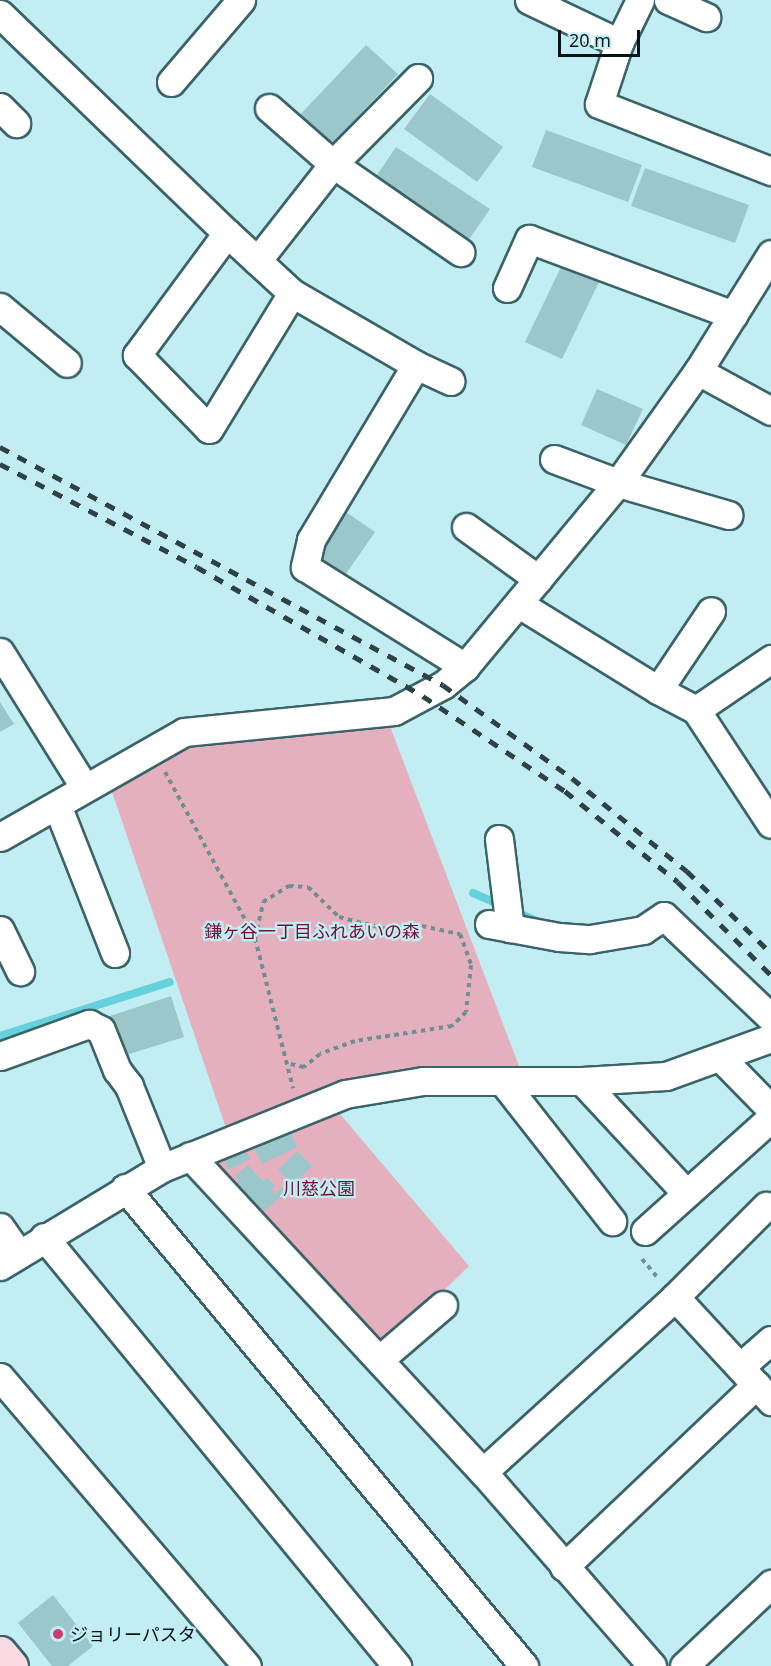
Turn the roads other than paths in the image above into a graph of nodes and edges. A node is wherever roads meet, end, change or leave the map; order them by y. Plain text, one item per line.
1 (241, 0) edge
2 (530, 0) edge
3 (640, 0) edge
4 (668, 0) edge
5 (0, 14) edge
6 (706, 17) dead end
7 (619, 43) junction
8 (418, 78) dead end
9 (171, 82) dead end
10 (269, 108) dead end
11 (333, 164) junction
12 (771, 171) edge
13 (227, 233) junction
14 (460, 252) dead end
15 (771, 254) edge
16 (256, 261) junction
17 (507, 288) dead end
18 (292, 293) junction
19 (0, 307) edge
20 (733, 315) junction
21 (67, 363) dead end
22 (416, 365) junction
23 (698, 371) junction
24 (450, 381) dead end
25 (771, 411) edge
26 (554, 459) dead end
27 (618, 483) junction
28 (728, 515) dead end
29 (466, 527) dead end
30 (538, 579) junction
31 (519, 604) junction
32 (711, 611) dead end
33 (0, 652) edge
34 (771, 659) edge
35 (465, 667) junction
36 (658, 690) junction
37 (696, 710) junction
38 (85, 788) junction
39 (57, 805) junction
40 (771, 824) edge
41 (0, 837) edge
42 (499, 839) dead end
43 (0, 930) edge
44 (115, 953) dead end
45 (20, 971) dead end
46 (771, 1018) edge
47 (771, 1038) edge
48 (0, 1056) edge
49 (721, 1058) junction
50 (582, 1081) junction
51 (502, 1082) junction
52 (771, 1109) edge
53 (771, 1118) edge
54 (190, 1156) junction
55 (162, 1168) junction
56 (125, 1188) junction
57 (686, 1193) junction
58 (766, 1206) dead end
59 (612, 1221) dead end
60 (0, 1227) edge
61 (645, 1231) dead end
62 (44, 1237) junction
63 (9, 1259) edge
64 (675, 1296) junction
65 (443, 1305) dead end
66 (771, 1340) edge
67 (380, 1359) junction
68 (0, 1377) edge
69 (756, 1384) edge
70 (483, 1472) junction
71 (564, 1567) junction
72 (771, 1584) edge
73 (0, 1653) edge
74 (11, 1666) edge
75 (247, 1666) edge
76 (397, 1666) edge
77 (524, 1666) edge
78 (652, 1666) edge
79 (684, 1666) edge

1 - 9 street
2 - 7 street
3 - 7 street
4 - 6 street
5 - 13 street
7 - 12 street
8 - 11 street
10 - 11 street
11 - 14 street
11 - 16 street
13 - 16 street
13 - 18 street
15 - 20 street
16 - 18 street
17 - 20 street
18 - 22 street
19 - 21 street
20 - 23 street
22 - 24 street
22 - 35 street
23 - 25 street
23 - 27 street
26 - 27 street
27 - 28 street
27 - 30 street
29 - 30 street
30 - 31 street
31 - 35 street
31 - 36 street
32 - 36 street
33 - 38 street
34 - 37 street
35 - 38 street
36 - 37 street
37 - 40 street
38 - 39 street
39 - 41 street
39 - 44 street
42 - 46 street
43 - 45 street
47 - 49 street
48 - 55 street
49 - 50 street
49 - 52 street
50 - 51 street
50 - 57 street
51 - 54 street
51 - 59 street
53 - 57 street
54 - 55 street
54 - 67 street
55 - 56 street
56 - 62 street
56 - 77 street
57 - 61 street
58 - 64 street
60 - 63 street
62 - 63 street
62 - 76 street
64 - 69 street
64 - 70 street
65 - 67 street
66 - 69 street
67 - 70 street
68 - 75 street
69 - 71 street
70 - 71 street
71 - 78 street
72 - 79 street
73 - 74 main road

